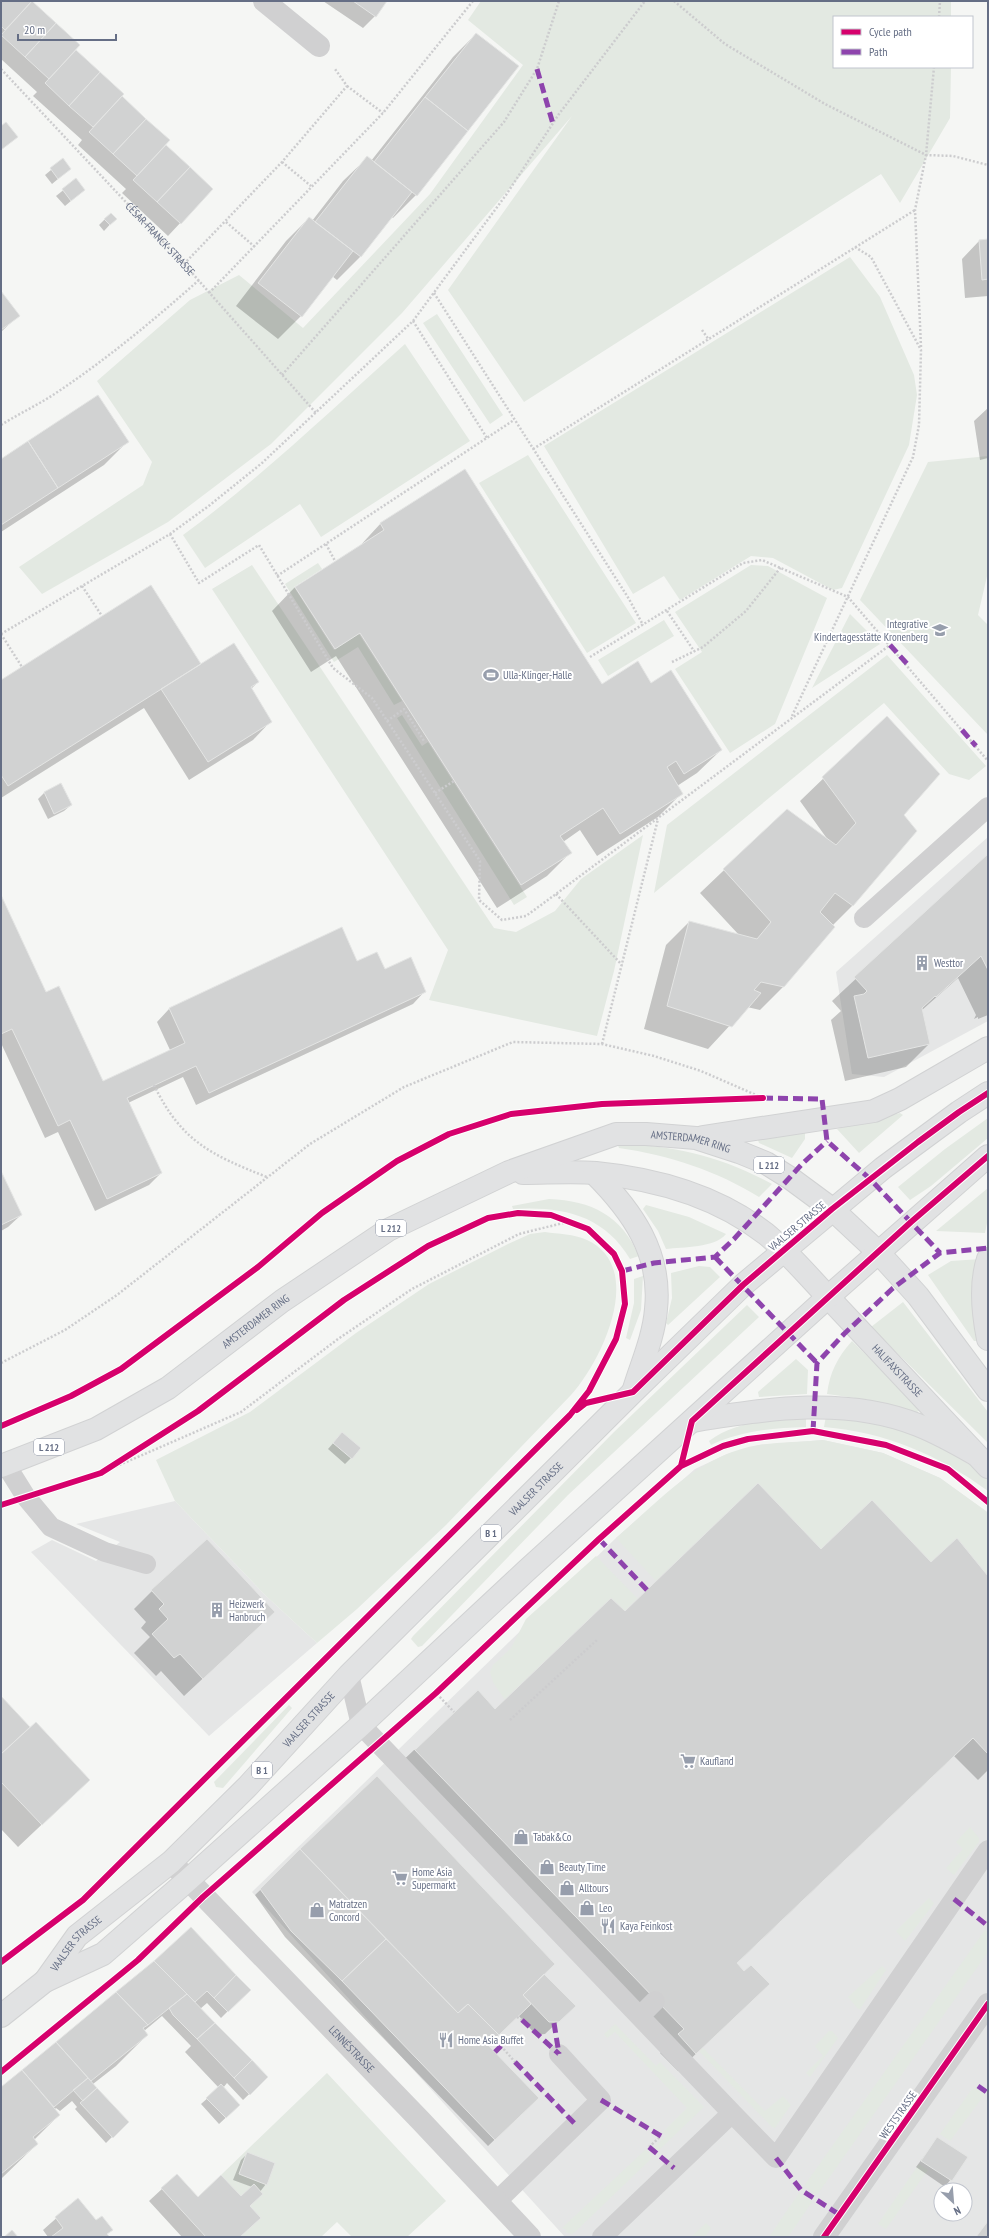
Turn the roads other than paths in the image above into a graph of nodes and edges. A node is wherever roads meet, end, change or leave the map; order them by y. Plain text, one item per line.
1 (264, 1) edge
2 (319, 46) road end
3 (988, 807) edge
4 (864, 918) dead end
5 (988, 1048) edge
6 (988, 1093) edge
7 (696, 1138) junction
8 (988, 1156) edge
9 (510, 1172) junction
10 (594, 1173) junction
11 (832, 1209) junction
12 (783, 1251) junction
13 (878, 1252) junction
14 (988, 1259) edge
15 (806, 1274) joint
16 (828, 1297) junction
17 (988, 1339) edge
18 (988, 1390) edge
19 (633, 1392) junction
20 (692, 1421) junction
21 (981, 1461) edge
22 (4, 1465) edge
23 (146, 1564) dead end
24 (349, 1675) junction
25 (360, 1725) junction
26 (988, 1850) edge
27 (171, 1862) junction
28 (188, 1880) junction
29 (45, 1982) junction
30 (656, 2001) dead end
31 (988, 2004) edge
32 (1, 2016) edge
33 (640, 2016) junction
34 (559, 2054) dead end
35 (732, 2113) junction
36 (497, 2201) junction
37 (530, 2237) edge
38 (602, 2237) edge
39 (824, 2237) edge

1 - 2 street
3 - 4 lane
5 - 7 main road
6 - 11 main road, VAALSER STRASSE / B 1
7 - 9 main road, AMSTERDAMER RING / L 212
7 - 11 main road, AMSTERDAMER RING / L 212
8 - 13 main road, VAALSER STRASSE / B 1
9 - 10 main road, AMSTERDAMER RING / L 212
9 - 22 main road, AMSTERDAMER RING / L 212
10 - 12 main road, AMSTERDAMER RING / L 212
10 - 19 main road
11 - 12 main road, VAALSER STRASSE / B 1
11 - 13 main road, AMSTERDAMER RING / L 212
12 - 15 main road, AMSTERDAMER RING / L 212
12 - 19 main road, VAALSER STRASSE / B 1
13 - 16 main road, VAALSER STRASSE / B 1
13 - 18 main road
14 - 17 main road
15 - 16 main road, HALIFAXSTRASSE
16 - 20 main road, VAALSER STRASSE / B 1
16 - 21 main road, HALIFAXSTRASSE
19 - 24 main road, VAALSER STRASSE / B 1
20 - 21 main road
20 - 25 main road, VAALSER STRASSE / B 1
22 - 23 lane
24 - 25 lane
24 - 27 main road, VAALSER STRASSE / B 1
25 - 28 main road, VAALSER STRASSE / B 1
25 - 33 lane
26 - 35 lane
27 - 28 street, LENNÉSTRASSE
27 - 29 main road, VAALSER STRASSE / B 1
28 - 29 main road, VAALSER STRASSE / B 1
28 - 36 street, LENNÉSTRASSE
29 - 32 main road, VAALSER STRASSE / B 1
30 - 33 lane
31 - 39 street, WESTSTRASSE
33 - 35 lane
34 - 36 lane
35 - 38 lane
36 - 37 street, LENNÉSTRASSE

